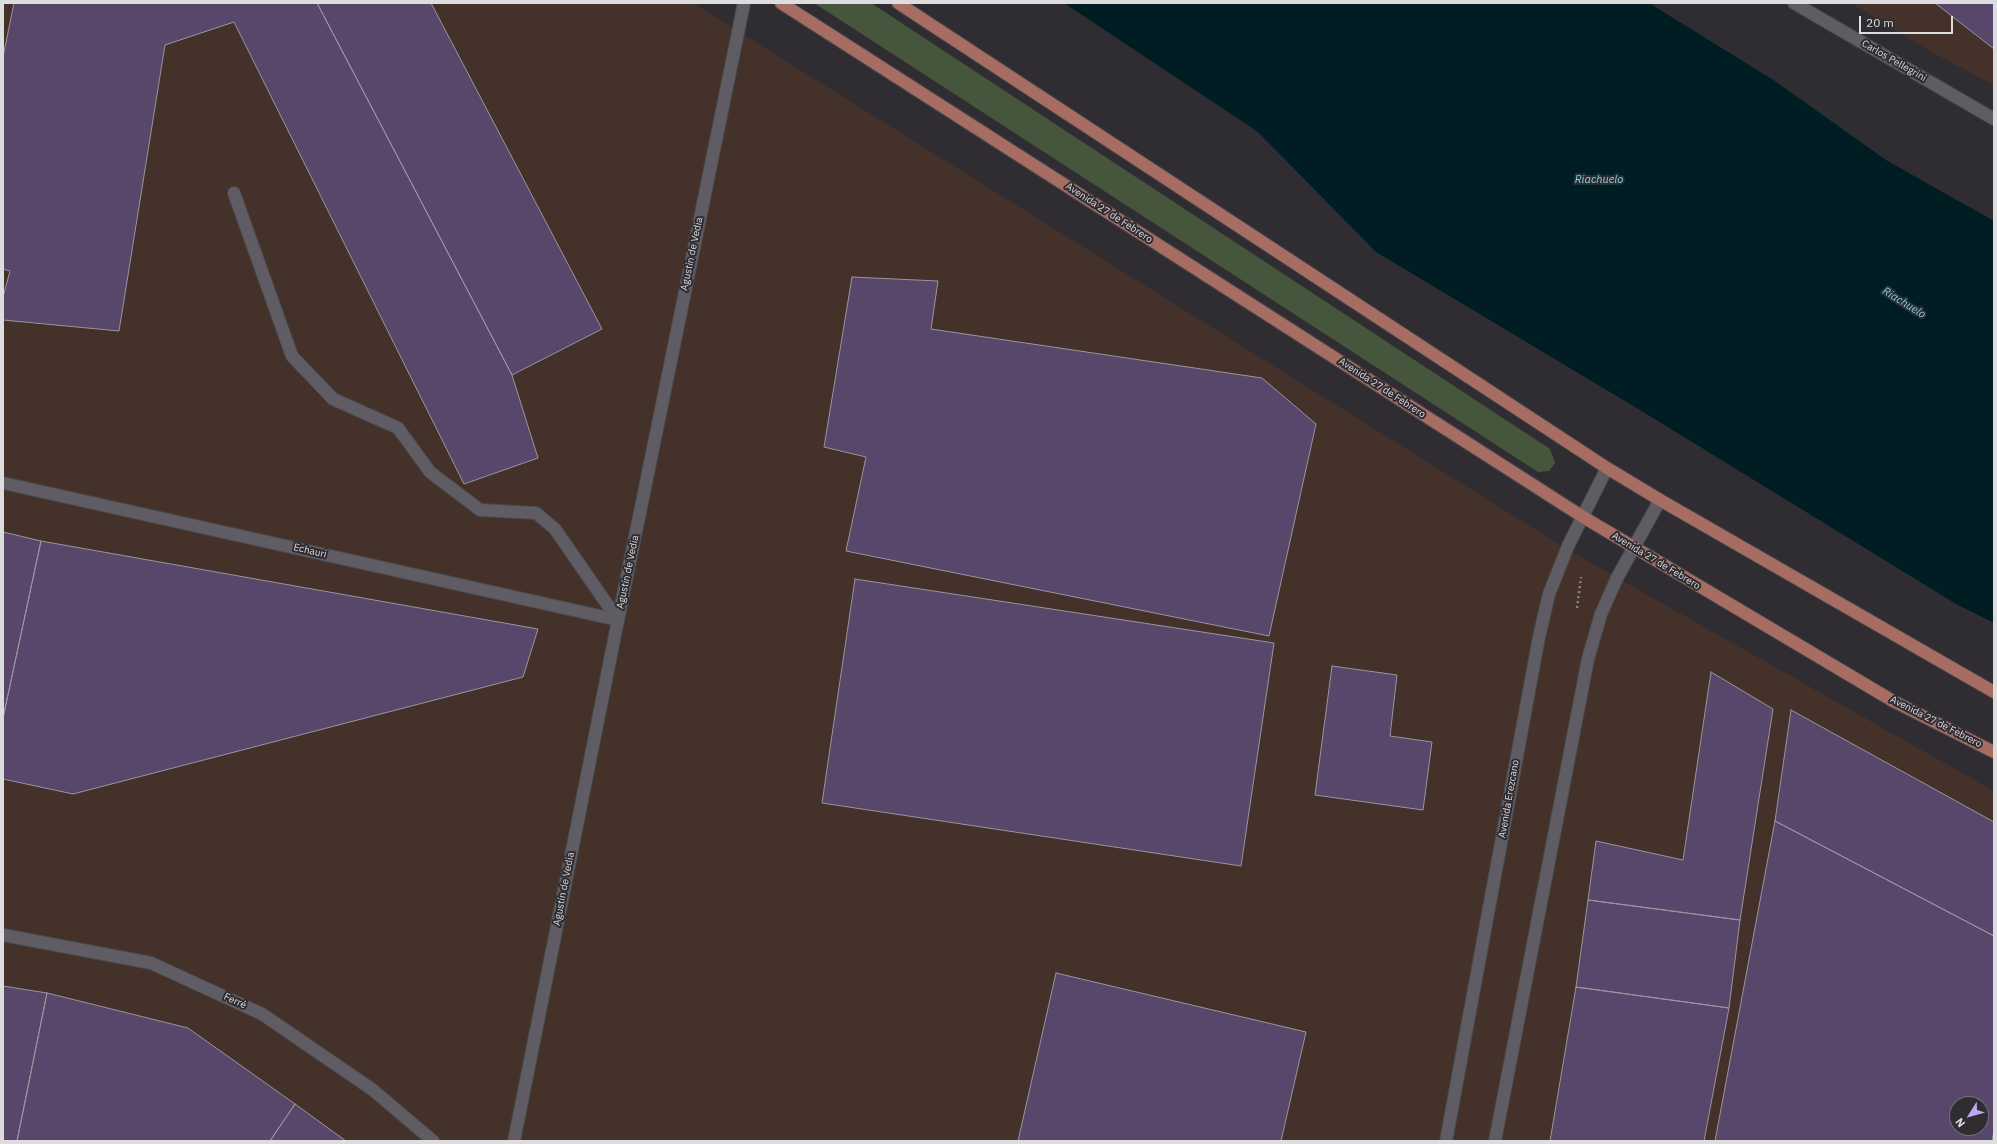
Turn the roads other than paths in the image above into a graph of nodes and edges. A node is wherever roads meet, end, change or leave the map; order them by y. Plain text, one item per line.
1 (744, 3) edge
2 (782, 3) edge
3 (898, 3) edge
4 (1794, 3) edge
5 (1994, 119) edge
6 (234, 193) dead end
7 (1607, 468) junction
8 (3, 483) edge
9 (1660, 500) junction
10 (1582, 517) junction
11 (1634, 548) junction
12 (618, 620) junction
13 (1994, 692) edge
14 (1994, 752) edge
15 (3, 935) edge
16 (433, 1141) edge
17 (514, 1141) edge
18 (1446, 1141) edge
19 (1495, 1141) edge

1 - 12 street, Agustín de Vedia
2 - 10 main road, Avenida 27 de Febrero
3 - 7 main road
4 - 5 street, Carlos Pellegrini
6 - 12 street
7 - 9 main road
7 - 10 street, Avenida Erezcano
8 - 12 street, Echauri
9 - 11 street
9 - 13 main road
10 - 11 main road, Avenida 27 de Febrero
10 - 18 street, Avenida Erezcano
11 - 14 main road, Avenida 27 de Febrero
11 - 19 street
12 - 17 street, Agustín de Vedia
15 - 16 street, Ferré

